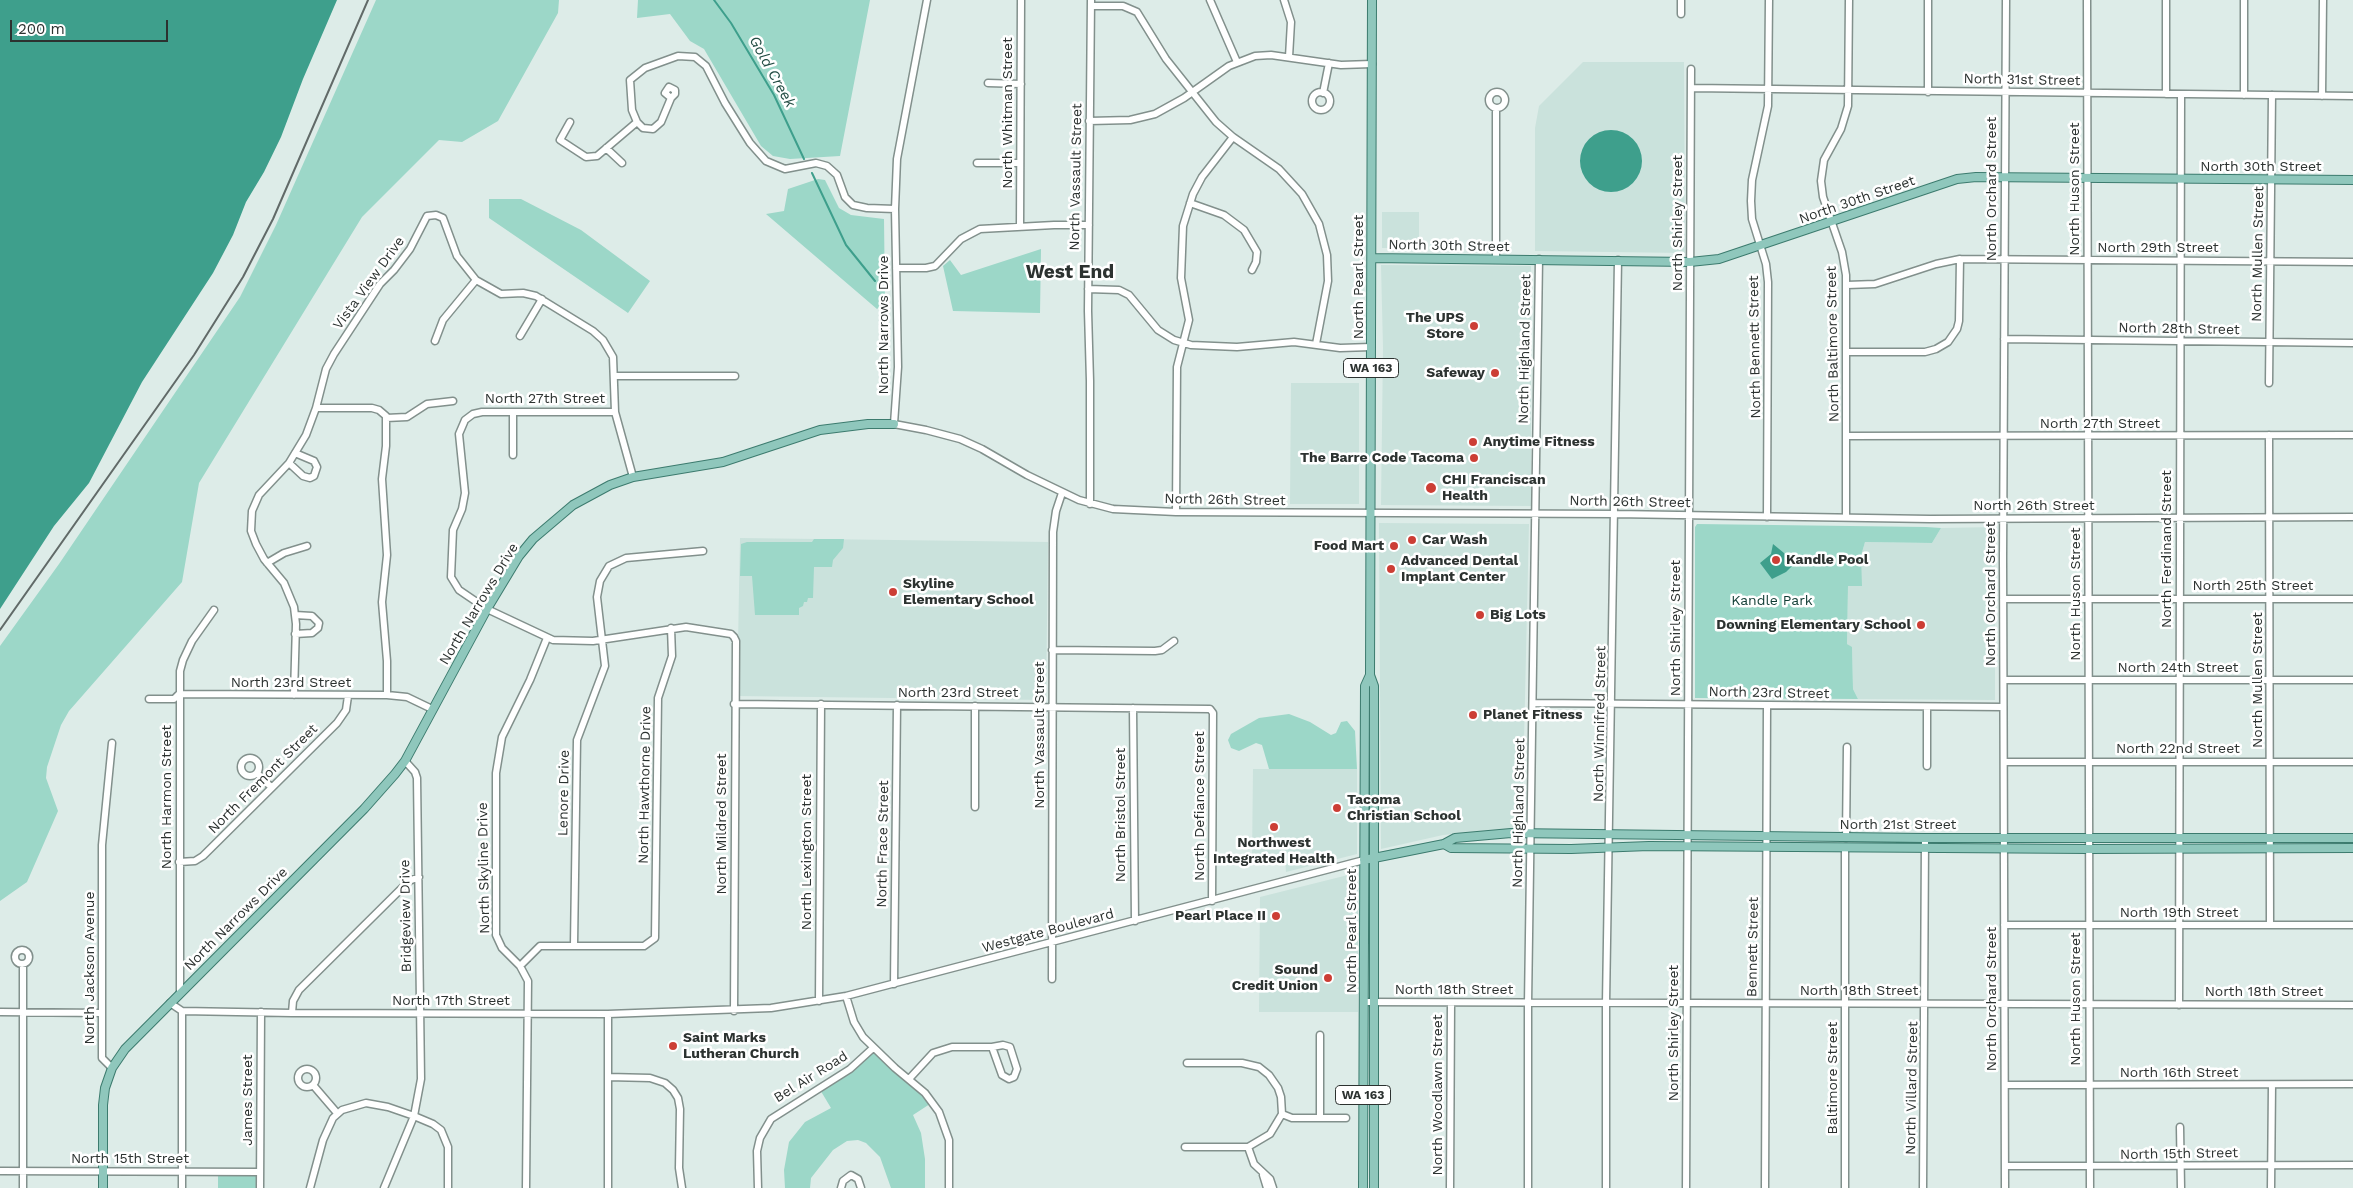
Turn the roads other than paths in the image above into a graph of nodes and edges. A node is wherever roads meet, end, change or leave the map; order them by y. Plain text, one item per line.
1 (926, 0) edge
2 (1022, 0) edge
3 (1210, 0) edge
4 (1284, 0) edge
5 (1372, 0) edge
6 (1681, 0) edge
7 (1768, 0) edge
8 (1849, 0) edge
9 (1928, 0) edge
10 (2006, 0) edge
11 (2087, 0) edge
12 (2166, 0) edge
13 (2244, 0) edge
14 (2323, 0) edge
15 (1091, 3) edge
16 (1681, 14) dead end
17 (1290, 57) junction
18 (1237, 62) junction
19 (1329, 63) junction
20 (1372, 64) junction
21 (1691, 69) dead end
22 (988, 83) dead end
23 (1021, 84) junction
24 (1691, 88) junction
25 (1768, 90) junction
26 (1848, 90) junction
27 (1192, 92) junction
28 (1928, 92) junction
29 (2005, 92) junction
30 (1323, 93) dead end
31 (2088, 93) junction
32 (2166, 94) junction
33 (2181, 94) junction
34 (2244, 95) junction
35 (2272, 95) junction
36 (2322, 96) junction
37 (2353, 96) edge
38 (671, 98) dead end
39 (1496, 109) dead end
40 (1089, 121) junction
41 (570, 122) dead end
42 (636, 122) junction
43 (1233, 137) junction
44 (606, 148) junction
45 (622, 163) dead end
46 (977, 163) dead end
47 (1020, 163) junction
48 (2005, 177) junction
49 (2088, 178) junction
50 (2180, 179) junction
51 (2272, 179) junction
52 (2353, 180) edge
53 (1190, 203) junction
54 (896, 209) junction
55 (1832, 221) junction
56 (1089, 225) junction
57 (1020, 227) junction
58 (1760, 246) junction
59 (1372, 258) junction
60 (1496, 258) junction
61 (2005, 258) junction
62 (1960, 259) junction
63 (1539, 260) junction
64 (1618, 260) junction
65 (2088, 260) junction
66 (2179, 260) junction
67 (2271, 261) junction
68 (1690, 262) junction
69 (2353, 262) edge
70 (896, 268) junction
71 (1252, 270) dead end
72 (476, 280) junction
73 (1847, 285) junction
74 (1088, 289) junction
75 (542, 299) junction
76 (520, 336) dead end
77 (2004, 339) junction
78 (435, 341) dead end
79 (2088, 341) junction
80 (2179, 342) junction
81 (1184, 343) junction
82 (2270, 343) junction
83 (2353, 343) edge
84 (1316, 344) junction
85 (1371, 347) junction
86 (1847, 352) junction
87 (614, 376) junction
88 (735, 376) dead end
89 (2269, 382) dead end
90 (452, 401) dead end
91 (316, 408) junction
92 (513, 412) junction
93 (615, 412) junction
94 (385, 415) junction
95 (894, 424) junction
96 (2353, 435) edge
97 (1846, 436) junction
98 (2003, 436) junction
99 (2088, 436) junction
100 (2179, 436) junction
101 (2269, 436) junction
102 (295, 454) junction
103 (513, 455) dead end
104 (289, 463) junction
105 (633, 478) junction
106 (1062, 493) junction
107 (1090, 504) junction
108 (1176, 512) junction
109 (1370, 514) junction
110 (1537, 514) junction
111 (1616, 514) junction
112 (1689, 516) junction
113 (1767, 517) junction
114 (2179, 517) junction
115 (2270, 517) junction
116 (2353, 517) edge
117 (1846, 518) junction
118 (2003, 518) junction
119 (2088, 518) junction
120 (307, 546) dead end
121 (703, 551) dead end
122 (268, 563) junction
123 (2353, 598) edge
124 (2003, 599) junction
125 (2179, 599) junction
126 (2270, 599) junction
127 (2088, 600) junction
128 (487, 609) junction
129 (214, 610) dead end
130 (295, 616) junction
131 (671, 628) junction
132 (295, 634) junction
133 (547, 638) junction
134 (604, 639) junction
135 (1174, 641) dead end
136 (1052, 650) junction
137 (1370, 675) junction
138 (2004, 680) junction
139 (2088, 680) junction
140 (2179, 680) junction
141 (2270, 680) junction
142 (2353, 680) edge
143 (179, 694) junction
144 (294, 695) junction
145 (387, 695) junction
146 (348, 696) junction
147 (149, 699) dead end
148 (734, 704) junction
149 (821, 704) junction
150 (1533, 704) junction
151 (1612, 704) junction
152 (897, 705) junction
153 (1688, 705) junction
154 (1767, 705) junction
155 (975, 706) junction
156 (1052, 706) junction
157 (1927, 707) junction
158 (2004, 707) junction
159 (1133, 708) junction
160 (432, 709) junction
161 (1212, 710) joint
162 (112, 743) dead end
163 (1846, 747) dead end
164 (404, 761) junction
165 (2004, 762) junction
166 (2088, 762) junction
167 (2179, 762) junction
168 (2270, 762) junction
169 (2353, 762) edge
170 (1927, 766) dead end
171 (257, 773) dead end
172 (271, 787) junction
173 (974, 808) dead end
174 (1530, 833) junction
175 (1610, 834) junction
176 (1687, 836) junction
177 (1767, 837) junction
178 (1846, 838) junction
179 (1925, 838) junction
180 (2004, 838) junction
181 (2088, 838) junction
182 (2179, 838) junction
183 (2270, 838) junction
184 (2353, 838) edge
185 (1444, 844) junction
186 (1687, 846) junction
187 (1610, 847) junction
188 (1766, 847) junction
189 (1530, 848) junction
190 (1845, 848) junction
191 (1925, 848) junction
192 (2353, 848) edge
193 (2004, 849) junction
194 (2088, 849) junction
195 (2179, 849) junction
196 (2270, 849) junction
197 (1373, 858) junction
198 (1364, 860) junction
199 (179, 862) junction
200 (418, 876) junction
201 (1212, 902) junction
202 (1134, 921) junction
203 (2004, 925) junction
204 (2179, 925) junction
205 (2270, 925) junction
206 (2353, 925) edge
207 (2088, 926) junction
208 (1052, 943) junction
209 (574, 945) junction
210 (22, 964) dead end
211 (520, 966) junction
212 (1052, 979) dead end
213 (894, 984) junction
214 (180, 993) junction
215 (846, 996) junction
216 (819, 1001) junction
217 (1364, 1002) junction
218 (1373, 1002) junction
219 (170, 1003) junction
220 (1450, 1003) junction
221 (1528, 1003) junction
222 (1606, 1003) junction
223 (1686, 1003) junction
224 (1765, 1004) junction
225 (1845, 1004) junction
226 (1925, 1004) junction
227 (2005, 1004) junction
228 (2088, 1004) junction
229 (2180, 1005) junction
230 (2353, 1005) edge
231 (182, 1011) junction
232 (734, 1011) junction
233 (0, 1012) edge
234 (23, 1012) junction
235 (261, 1012) junction
236 (102, 1013) junction
237 (292, 1013) junction
238 (528, 1013) junction
239 (420, 1014) junction
240 (608, 1014) junction
241 (1320, 1035) dead end
242 (992, 1047) junction
243 (873, 1048) junction
244 (1187, 1063) dead end
245 (112, 1068) junction
246 (608, 1077) junction
247 (909, 1079) junction
248 (2353, 1084) edge
249 (313, 1085) dead end
250 (2005, 1085) junction
251 (2272, 1085) junction
252 (2089, 1086) junction
253 (338, 1113) junction
254 (1282, 1114) junction
255 (414, 1116) junction
256 (1320, 1118) junction
257 (1346, 1118) dead end
258 (2180, 1127) dead end
259 (1185, 1147) dead end
260 (1248, 1147) junction
261 (2353, 1165) edge
262 (2005, 1166) junction
263 (2271, 1166) junction
264 (2181, 1167) junction
265 (2090, 1168) junction
266 (0, 1172) edge
267 (23, 1172) junction
268 (103, 1172) junction
269 (182, 1172) junction
270 (260, 1172) junction
271 (1263, 1175) junction
272 (1374, 1178) junction
273 (23, 1188) edge
274 (103, 1188) edge
275 (182, 1188) edge
276 (260, 1188) edge
277 (310, 1188) edge
278 (384, 1188) edge
279 (448, 1188) edge
280 (526, 1188) edge
281 (608, 1188) edge
282 (682, 1188) edge
283 (758, 1188) edge
284 (841, 1188) edge
285 (861, 1188) edge
286 (949, 1188) edge
287 (1267, 1188) edge
288 (1273, 1188) edge
289 (1363, 1188) edge
290 (1370, 1188) edge
291 (1374, 1188) edge
292 (1450, 1188) edge
293 (1528, 1188) edge
294 (1606, 1188) edge
295 (1686, 1188) edge
296 (1765, 1188) edge
297 (1845, 1188) edge
298 (1923, 1188) edge
299 (2005, 1188) edge
300 (2090, 1188) edge
301 (2181, 1188) edge
302 (2271, 1188) edge

1 - 54 street, North Narrows Drive
2 - 23 street, North Whitman Street
3 - 18 street
4 - 17 street
5 - 20 main road, North Pearl Street / WA 163
6 - 16 street
7 - 25 street, North Bennett Street
8 - 26 street, North Baltimore Street
9 - 28 street
10 - 29 street, North Orchard Street
11 - 31 street, North Huson Street
12 - 32 street
13 - 34 street
14 - 36 street
15 - 27 street
15 - 40 street, North Vassault Street
17 - 18 street
17 - 19 street
18 - 27 street
19 - 20 street
19 - 30 street
20 - 59 main road, North Pearl Street / WA 163
21 - 24 street, North Shirley Street
22 - 23 street
23 - 47 street, North Whitman Street
24 - 25 street, North 31st Street
24 - 68 street, North Shirley Street
25 - 26 street, North 31st Street
25 - 58 street, North Bennett Street
26 - 28 street, North 31st Street
26 - 55 street, North Baltimore Street
27 - 40 street
27 - 43 street
28 - 29 street, North 31st Street
29 - 31 street, North 31st Street
29 - 48 street, North Orchard Street
31 - 32 street, North 31st Street
31 - 49 street, North Huson Street
32 - 33 street, North 31st Street
33 - 34 street, North 31st Street
33 - 50 street, North Ferdinand Street
34 - 35 street, North 31st Street
35 - 36 street, North 31st Street
35 - 51 street, North Mullen Street
36 - 37 street, North 31st Street
38 - 42 street
39 - 60 street
40 - 56 street, North Vassault Street
41 - 44 street
42 - 44 street
42 - 54 street
43 - 53 street
43 - 84 street
44 - 45 street
46 - 47 street
47 - 57 street, North Whitman Street
48 - 49 main road, North 30th Street
48 - 55 main road, North 30th Street
48 - 61 street, North Orchard Street
49 - 50 main road, North 30th Street
49 - 65 street, North Huson Street
50 - 51 main road, North 30th Street
50 - 66 street, North Ferdinand Street
51 - 52 main road, North 30th Street
51 - 67 street, North Mullen Street
53 - 71 street
53 - 81 street
54 - 70 street, North Narrows Drive
55 - 58 main road, North 30th Street
55 - 73 street, North Baltimore Street
56 - 57 street
56 - 74 street, North Vassault Street
57 - 70 street
58 - 68 main road, North 30th Street
58 - 113 street, North Bennett Street
59 - 60 main road, North 30th Street
59 - 85 main road, North Pearl Street / WA 163
60 - 63 main road, North 30th Street
61 - 62 street, North 29th Street
61 - 65 street, North 29th Street
61 - 77 street, North Orchard Street
62 - 73 street, North 29th Street
62 - 86 street
63 - 64 main road, North 30th Street
63 - 110 street, North Highland Street
64 - 68 main road, North 30th Street
64 - 111 street, North Winnifred Street
65 - 66 street, North 29th Street
65 - 79 street, North Huson Street
66 - 67 street, North 29th Street
66 - 80 street, North Ferdinand Street
67 - 69 street, North 29th Street
67 - 82 street, North Mullen Street
68 - 112 street, North Shirley Street
70 - 95 street, North Narrows Drive
72 - 75 street
72 - 78 street
72 - 91 street, Vista View Drive
73 - 86 street, North Baltimore Street
74 - 81 street
74 - 107 street, North Vassault Street
75 - 76 street
75 - 87 street
77 - 79 street, North 28th Street
77 - 98 street, North Orchard Street
79 - 80 street, North 28th Street
79 - 99 street, North Huson Street
80 - 82 street, North 28th Street
80 - 100 street, North Ferdinand Street
81 - 84 street
81 - 108 street
82 - 83 street, North 28th Street
82 - 89 street, North Mullen Street
84 - 85 street
85 - 109 main road, North Pearl Street / WA 163
86 - 97 street, North Baltimore Street
87 - 88 street
87 - 93 street
90 - 94 street
91 - 94 street
91 - 102 street, Vista View Drive
92 - 93 street, North 27th Street
92 - 103 street
92 - 128 street, North 27th Street
93 - 105 street
94 - 145 street
95 - 105 main road, North Narrows Drive
95 - 106 street, North 26th Street
96 - 101 street, North 27th Street
97 - 98 street, North 27th Street
97 - 117 street, North Baltimore Street
98 - 99 street, North 27th Street
98 - 118 street, North Orchard Street
99 - 100 street, North 27th Street
99 - 119 street, North Huson Street
100 - 101 street, North 27th Street
100 - 114 street, North Ferdinand Street
101 - 115 street, North Mullen Street
102 - 104 street, Vista View Drive
102 - 104 street
104 - 122 street, Vista View Drive
105 - 128 main road, North Narrows Drive
106 - 107 street, North 26th Street
106 - 136 street, North Vassault Street
107 - 108 street, North 26th Street
108 - 109 street, North 26th Street
109 - 110 street, North 26th Street
109 - 137 main road, North Pearl Street / WA 163
110 - 111 street, North 26th Street
110 - 150 street, North Highland Street
111 - 112 street, North 26th Street
111 - 151 street, North Winnifred Street
112 - 113 street, North 26th Street
112 - 153 street, North Shirley Street
113 - 117 street, North 26th Street
114 - 115 street, North 26th Street
114 - 119 street, North 26th Street
114 - 125 street, North Ferdinand Street
115 - 116 street, North 26th Street
115 - 126 street, North Mullen Street
117 - 118 street, North 26th Street
118 - 119 street, North 26th Street
118 - 124 street, North Orchard Street
119 - 127 street, North Huson Street
120 - 122 street
121 - 134 street, Lenore Drive
122 - 130 street, Vista View Drive
123 - 126 street, North 25th Street
124 - 127 street, North 25th Street
124 - 138 street, North Orchard Street
125 - 126 street, North 25th Street
125 - 127 street, North 25th Street
125 - 140 street, North Ferdinand Street
126 - 141 street, North Mullen Street
127 - 139 street, North Huson Street
128 - 133 street
128 - 160 main road, North Narrows Drive
129 - 143 street, North Harmon Street
130 - 132 street, Vista View Drive
130 - 132 street
131 - 134 street
131 - 148 street, North Mildred Street
131 - 209 street, North Hawthorne Drive
132 - 144 street, Vista View Drive
133 - 134 street
133 - 211 street, North Skyline Drive
134 - 209 street, Lenore Drive
135 - 136 street
136 - 156 street, North Vassault Street
137 - 197 main road, North Pearl Street / WA 163
137 - 198 main road, North Pearl Street / WA 163
138 - 139 street, North 24th Street
138 - 158 street, North Orchard Street
139 - 140 street, North 24th Street
139 - 166 street, North Huson Street
140 - 141 street, North 24th Street
140 - 167 street, North Ferdinand Street
141 - 142 street, North 24th Street
141 - 168 street, North Mullen Street
143 - 144 street, North 23rd Street
143 - 147 street, North 23rd Street
143 - 199 street, North Harmon Street
144 - 146 street, North 23rd Street
145 - 146 street, North 23rd Street
145 - 160 street, North 23rd Street
146 - 172 street, North Fremont Street
148 - 149 street, North 23rd Street
148 - 232 street, North Mildred Street
149 - 152 street, North 23rd Street
149 - 216 street, North Lexington Street
150 - 151 street, North 23rd Street
150 - 174 street, North Highland Street
151 - 153 street, North 23rd Street
151 - 175 street, North Winnifred Street
152 - 155 street, North 23rd Street
152 - 213 street, North Frace Street
153 - 154 street, North 23rd Street
153 - 176 street, North Shirley Street
154 - 157 street, North 23rd Street
154 - 177 street, Bennett Street
155 - 156 street, North 23rd Street
155 - 173 street
156 - 159 street, North 23rd Street
156 - 208 street, North Vassault Street
157 - 158 street, North 23rd Street
157 - 170 street
158 - 165 street, North Orchard Street
159 - 161 street, North 23rd Street
159 - 202 street, North Bristol Street
160 - 164 main road, North Narrows Drive
161 - 201 street, North Defiance Street
162 - 236 street, North Jackson Avenue
163 - 178 street
164 - 200 street, Bridgeview Drive
164 - 214 main road, North Narrows Drive
165 - 166 street, North 22nd Street
165 - 180 street, North Orchard Street
166 - 167 street, North 22nd Street
166 - 181 street, North Huson Street
167 - 168 street, North 22nd Street
167 - 182 street, North Ferdinand Street
168 - 169 street, North 22nd Street
168 - 183 street, North Mullen Street
171 - 172 street
172 - 199 street, North Fremont Street
174 - 175 main road, North 21st Street
174 - 185 main road, North 21st Street
174 - 189 street, North Highland Street
175 - 176 main road, North 21st Street
175 - 187 street, North Winnifred Street
176 - 177 main road, North 21st Street
176 - 186 street, North Shirley Street
177 - 178 main road, North 21st Street
177 - 188 street, Bennett Street
178 - 179 main road, North 21st Street
179 - 180 main road, North 21st Street
179 - 191 street, North Villard Street
180 - 181 main road, North 21st Street
180 - 193 street, North Orchard Street
181 - 182 main road, North 21st Street
181 - 194 street, North Huson Street
182 - 183 main road, North 21st Street
182 - 195 street, North Ferdinand Street
183 - 184 main road, North 21st Street
183 - 196 street, North Mullen Street
185 - 189 main road, North 21st Street
185 - 197 main road, North 21st Street
186 - 187 main road, North 21st Street
186 - 188 main road, North 21st Street
186 - 223 street, North Shirley Street
187 - 189 main road, North 21st Street
187 - 222 street, North Winnifred Street
188 - 190 main road, North 21st Street
188 - 224 street, Bennett Street
189 - 221 street, North Highland Street
190 - 191 main road, North 21st Street
190 - 225 street, Baltimore Street
191 - 193 main road, North 21st Street
191 - 226 street, North Villard Street
192 - 196 main road, North 21st Street
193 - 194 main road, North 21st Street
193 - 203 street, North Orchard Street
194 - 195 main road, North 21st Street
194 - 207 street, North Huson Street
195 - 196 main road, North 21st Street
195 - 204 street, North Ferdinand Street
196 - 205 street, North Mullen Street
197 - 198 main road, North 21st Street
197 - 218 main road, North Pearl Street / WA 163
198 - 201 street, Westgate Boulevard
198 - 217 main road, North Pearl Street / WA 163
199 - 214 street, North Harmon Street
200 - 237 street
200 - 239 street, Bridgeview Drive
201 - 202 street, Westgate Boulevard
202 - 208 street, Westgate Boulevard
203 - 207 street, North 19th Street
203 - 227 street, North Orchard Street
204 - 205 street, North 19th Street
204 - 207 street, North 19th Street
204 - 229 street, North Ferdinand Street
205 - 206 street, North 19th Street
207 - 228 street, North Huson Street
208 - 212 street, North Vassault Street
208 - 213 street, Westgate Boulevard
209 - 211 street
210 - 234 street
211 - 238 street, North Skyline Drive
213 - 215 street, Westgate Boulevard
214 - 219 main road, North Narrows Drive
215 - 216 street, Westgate Boulevard
215 - 243 street
216 - 232 street, Westgate Boulevard
217 - 218 street, North 18th Street
217 - 289 main road, North Pearl Street / WA 163
218 - 220 street, North 18th Street
218 - 272 main road, North Pearl Street / WA 163
219 - 231 street
219 - 245 main road, North Narrows Drive
220 - 221 street, North 18th Street
220 - 292 street, North Woodlawn Street
221 - 222 street, North 18th Street
221 - 293 street, North Highland Street
222 - 223 street, North 18th Street
222 - 294 street, North Winnifred Street
223 - 224 street, North 18th Street
223 - 295 street, North Shirley Street
224 - 225 street, North 18th Street
224 - 296 street, Bennett Street
225 - 226 street, North 18th Street
225 - 297 street, Baltimore Street
226 - 227 street, North 18th Street
226 - 298 street, North Villard Street
227 - 228 street, North 18th Street
227 - 250 street, North Orchard Street
228 - 229 street, North 18th Street
228 - 252 street, North Huson Street
229 - 230 street, North 18th Street
231 - 235 street, North 17th Street
231 - 269 street
232 - 240 street, North 17th Street
233 - 234 street
234 - 236 street
234 - 267 street
235 - 237 street, North 17th Street
235 - 270 street, James Street
236 - 245 street, North Jackson Avenue
237 - 239 street, North 17th Street
238 - 239 street, North 17th Street
238 - 240 street, North 17th Street
238 - 280 street, North Skyline Drive
239 - 255 street, Bridgeview Drive
240 - 246 street
241 - 256 street
242 - 242 street
242 - 247 street
243 - 247 street
243 - 283 street, Bel Air Road
244 - 254 street
245 - 268 main road
246 - 281 street
246 - 282 street
247 - 286 street
248 - 251 street, North 16th Street
249 - 253 street
250 - 252 street, North 16th Street
250 - 262 street, North Orchard Street
251 - 252 street, North 16th Street
251 - 263 street
252 - 265 street, North Huson Street
253 - 255 street
253 - 277 street
254 - 256 street
254 - 260 street
255 - 278 street, Bridgeview Drive
255 - 279 street
256 - 257 street
258 - 264 street
259 - 260 street
260 - 271 street
261 - 263 street, North 15th Street
262 - 265 street, North 15th Street
262 - 299 street, North Orchard Street
263 - 264 street, North 15th Street
263 - 302 street
264 - 265 street, North 15th Street
264 - 301 street
265 - 300 street, North Huson Street
266 - 267 street, North 15th Street
267 - 268 street, North 15th Street
267 - 273 street
268 - 269 street, North 15th Street
268 - 274 main road
269 - 270 street, North 15th Street
269 - 275 street
270 - 276 street, James Street
271 - 287 street
271 - 288 street
272 - 290 street
272 - 291 main road, North Pearl Street / WA 163
284 - 285 street

